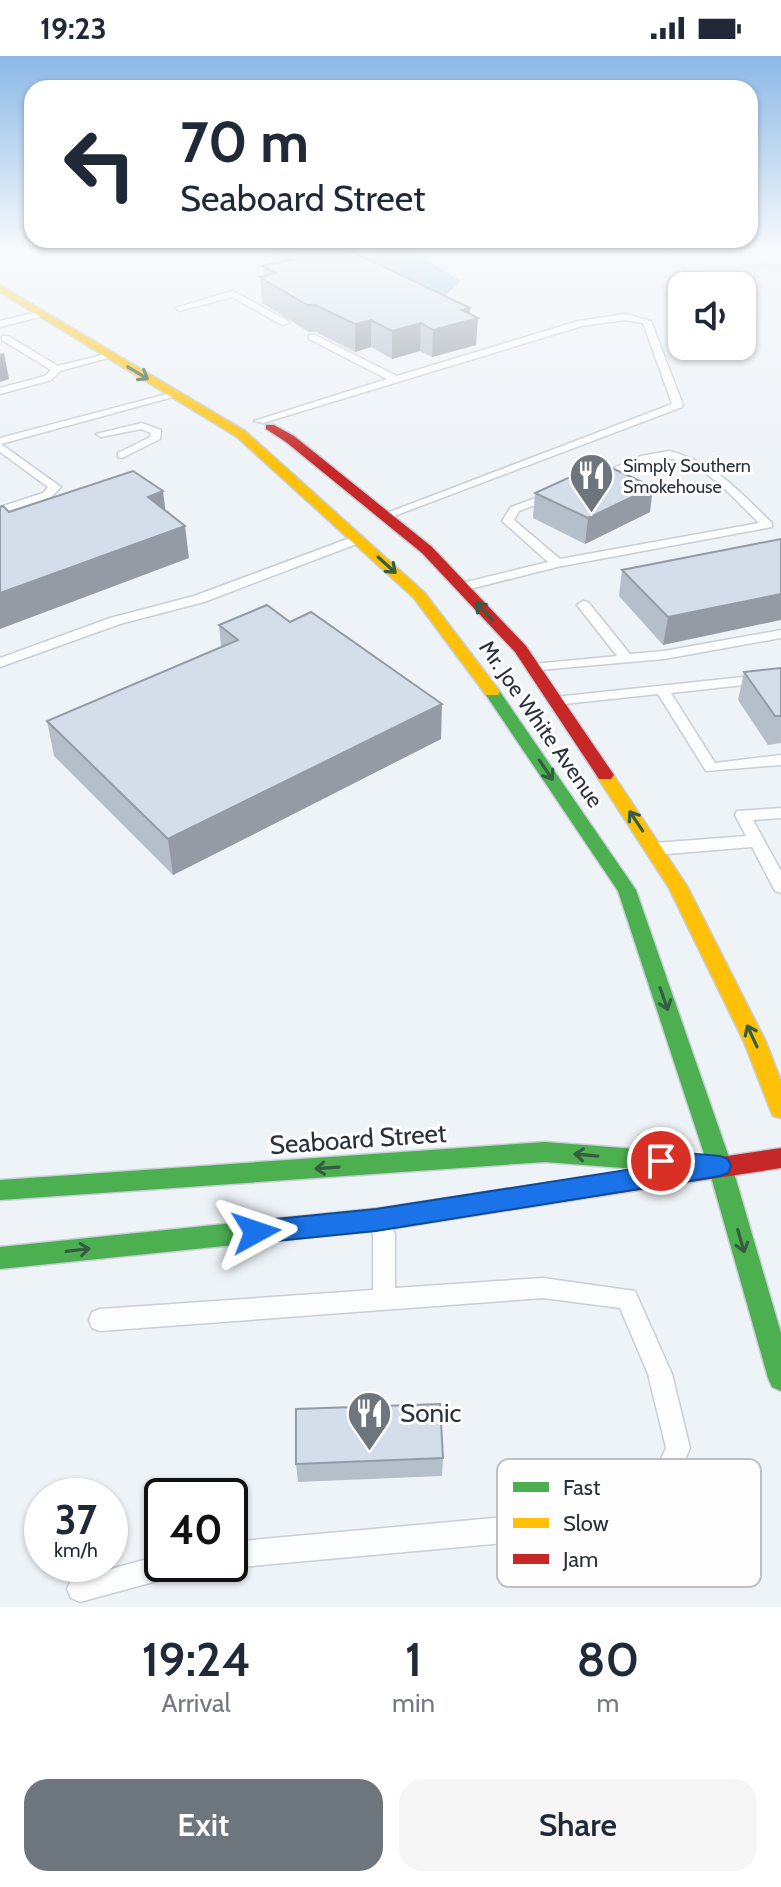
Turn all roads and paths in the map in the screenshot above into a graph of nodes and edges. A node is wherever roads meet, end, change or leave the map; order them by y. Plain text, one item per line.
1 (55, 322) edge
2 (586, 322) edge
3 (648, 322) edge
4 (312, 337) dead end
5 (5, 338) dead end
6 (110, 356) junction
7 (57, 369) junction
8 (395, 379) junction
9 (0, 391) edge
10 (175, 395) junction
11 (251, 416) joint
12 (101, 434) dead end
13 (0, 444) edge
14 (122, 455) dead end
15 (585, 482) edge
16 (571, 488) edge
17 (0, 511) edge
18 (385, 516) junction
19 (358, 539) junction
20 (557, 563) junction
21 (462, 587) junction
22 (583, 605) dead end
23 (781, 634) edge
24 (0, 652) edge
25 (18, 657) junction
26 (627, 659) junction
27 (0, 663) edge
28 (533, 668) junction
29 (781, 677) edge
30 (662, 690) junction
31 (555, 701) junction
32 (781, 760) edge
33 (781, 813) edge
34 (757, 841) junction
35 (655, 849) junction
36 (781, 887) edge
37 (781, 1109) edge
38 (781, 1158) edge
39 (720, 1166) junction
40 (0, 1190) edge
41 (376, 1220) junction
42 (0, 1258) edge
43 (384, 1300) junction
44 (100, 1320) dead end
45 (781, 1378) edge
46 (673, 1459) edge
47 (497, 1531) edge
48 (248, 1553) edge
49 (144, 1573) edge
50 (80, 1589) dead end

1 - 6 main road, Mr. Joe White Avenue
2 - 8 lane
3 - 18 lane
4 - 8 lane
5 - 7 lane
6 - 7 lane
6 -> 10 main road, Mr. Joe White Avenue
7 - 9 lane
8 - 11 lane
10 - 13 lane
10 - 19 main road, Mr. Joe White Avenue
11 - 18 main road, Mr. Joe White Avenue
12 - 14 lane
13 - 17 lane
15 - 20 lane
16 - 20 lane
18 - 21 main road, Mr. Joe White Avenue
19 - 25 lane
19 -> 39 main road, Mr. Joe White Avenue
20 - 21 lane
28 -> 21 main road, Mr. Joe White Avenue
22 - 26 lane
23 - 26 lane
24 - 25 lane
25 - 27 lane
26 - 28 lane
28 - 31 main road, Mr. Joe White Avenue
29 - 30 lane
30 - 31 lane
30 - 32 lane
35 -> 31 main road, Mr. Joe White Avenue
33 - 34 lane
34 - 35 lane
34 - 36 lane
37 -> 35 main road, Mr. Joe White Avenue
38 - 39 main road, Seaboard Street
39 -> 40 main road, Seaboard Street
39 - 41 main road, Seaboard Street
39 -> 45 main road, Mr. Joe White Avenue
42 -> 41 main road, Seaboard Street
41 - 43 lane
43 - 44 lane
43 - 46 lane
47 - 48 lane
49 - 50 lane

